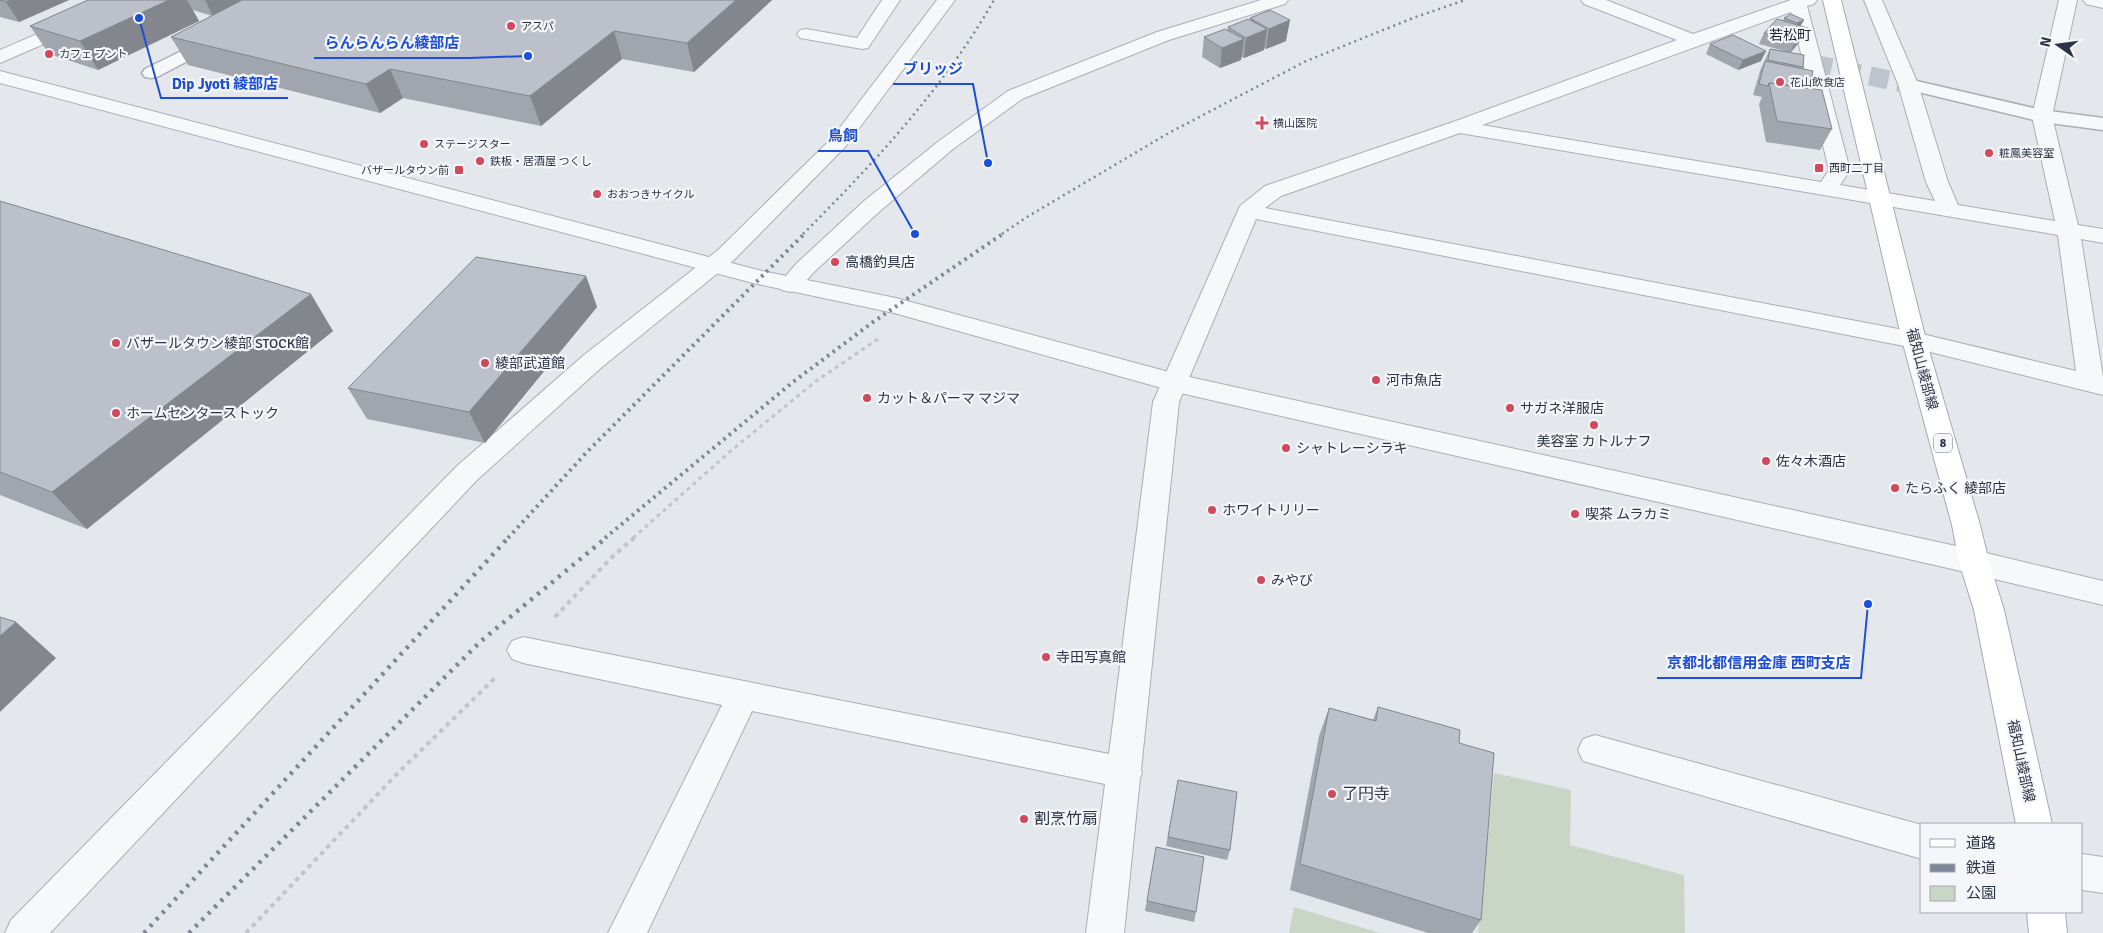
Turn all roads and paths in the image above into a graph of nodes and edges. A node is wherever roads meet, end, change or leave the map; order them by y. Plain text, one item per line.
1 (130, 0) edge
2 (891, 0) edge
3 (946, 0) edge
4 (1279, 0) edge
5 (1590, 0) edge
6 (1832, 0) edge
7 (1873, 0) edge
8 (2068, 0) edge
9 (2092, 0) edge
10 (1803, 2) edge
11 (2103, 3) edge
12 (229, 32) edge
13 (806, 34) dead end
14 (1699, 38) junction
15 (1732, 43) edge
16 (0, 57) edge
17 (151, 73) dead end
18 (0, 77) edge
19 (1908, 84) junction
20 (2042, 116) junction
21 (2103, 124) edge
22 (1460, 126) junction
23 (1826, 189) junction
24 (1880, 198) junction
25 (1950, 210) junction
26 (1248, 211) junction
27 (2068, 230) junction
28 (2103, 236) edge
29 (714, 265) junction
30 (790, 285) junction
31 (1914, 340) junction
32 (1176, 383) junction
33 (2097, 385) edge
34 (1974, 562) junction
35 (2103, 593) edge
36 (523, 650) dead end
37 (743, 695) junction
38 (1595, 750) dead end
39 (1125, 773) junction
40 (2034, 823) edge
41 (1920, 841) edge
42 (2083, 872) edge
43 (2103, 875) edge
44 (2046, 913) edge
45 (24, 933) edge
46 (627, 933) edge
47 (1105, 933) edge
48 (2048, 933) edge

1 - 16 street
2 - 13 street
3 - 29 street
4 - 30 street
5 - 14 street
6 - 24 main road, 福知山綾部線 / 8
7 - 19 street
8 - 20 street
9 - 11 street
10 - 14 street
10 - 23 street
12 - 17 lane
14 - 15 street
14 - 22 street
18 - 29 street
19 - 20 lane
19 - 25 street
20 - 21 lane
20 - 27 street
22 - 23 street
22 - 26 street
23 - 24 street
24 - 25 street
24 - 31 main road, 福知山綾部線 / 8
25 - 27 street
26 - 31 street
26 - 32 street
27 - 28 street
27 - 33 street
29 - 30 street
29 - 45 street
30 - 32 street
31 - 33 street
31 - 34 main road, 福知山綾部線 / 8
32 - 34 street
32 - 39 street
34 - 35 street
34 - 40 main road, 福知山綾部線 / 8
36 - 37 street
37 - 39 street
37 - 46 street
38 - 41 street
39 - 47 street
42 - 43 street
44 - 48 main road

